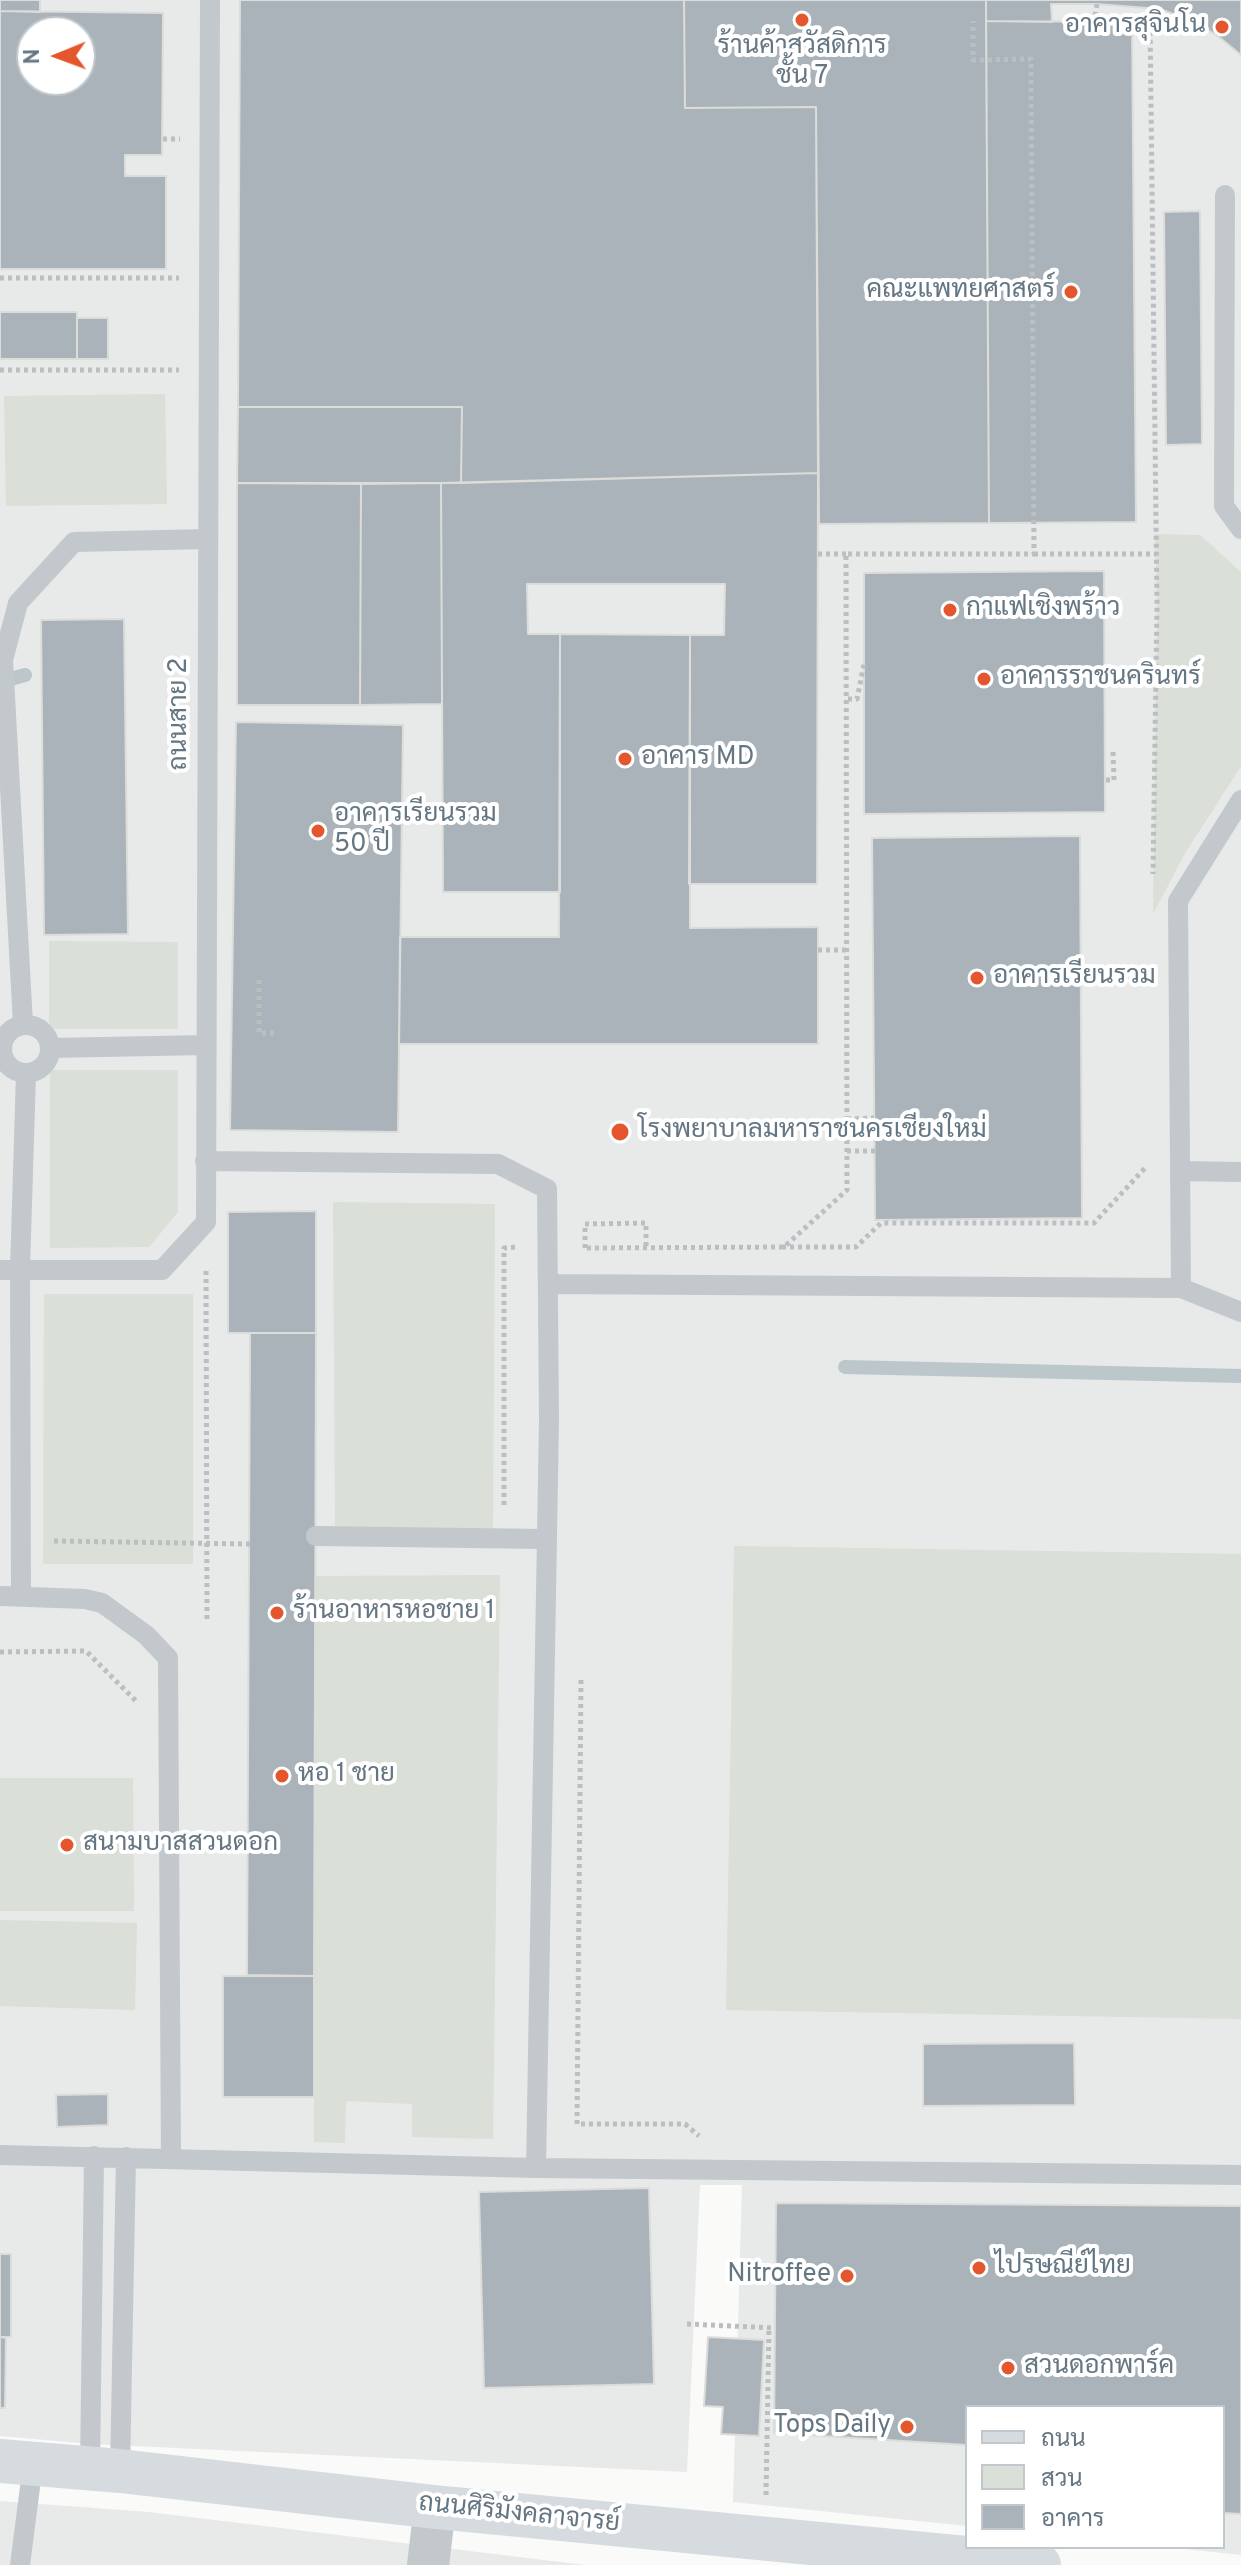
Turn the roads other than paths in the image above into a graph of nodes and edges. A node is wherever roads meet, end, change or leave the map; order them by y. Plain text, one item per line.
1 (210, 0) edge
2 (1225, 195) dead end
3 (1241, 529) edge
4 (208, 539) junction
5 (1241, 800) edge
6 (23, 1024) junction
7 (206, 1045) junction
8 (51, 1048) junction
9 (26, 1073) junction
10 (205, 1161) junction
11 (1181, 1171) junction
12 (1241, 1172) edge
13 (10, 1270) edge
14 (549, 1284) junction
15 (1181, 1288) junction
16 (1241, 1312) edge
17 (316, 1536) dead end
18 (545, 1539) junction
19 (10, 1596) edge
20 (0, 2155) edge
21 (94, 2156) junction
22 (126, 2157) junction
23 (171, 2159) junction
24 (536, 2168) junction
25 (1241, 2175) edge
26 (16, 2463) edge
27 (105, 2470) junction
28 (435, 2507) junction
29 (20, 2565) edge
30 (428, 2565) edge
31 (1039, 2565) edge

1 - 4 lane, ถนนสาย 2
2 - 3 lane
4 - 6 lane
4 - 7 lane, ถนนสาย 2
5 - 11 lane
6 - 8 lane
6 - 9 lane
7 - 8 lane
7 - 10 lane, ถนนสาย 2
8 - 9 lane
9 - 13 lane
10 - 13 lane, ถนนสาย 2
10 - 14 lane
11 - 12 lane
11 - 15 lane
13 - 19 lane
14 - 15 lane
14 - 18 lane
15 - 16 lane
17 - 18 lane
18 - 24 lane
19 - 23 lane
20 - 21 lane
21 - 22 lane
21 - 27 lane
22 - 23 lane
22 - 27 lane
23 - 24 lane
24 - 25 lane
26 - 27 street, ถนนศิริมังคลาจารย์
26 - 29 lane
27 - 28 street, ถนนศิริมังคลาจารย์
28 - 30 street
28 - 31 street, ถนนศิริมังคลาจารย์

